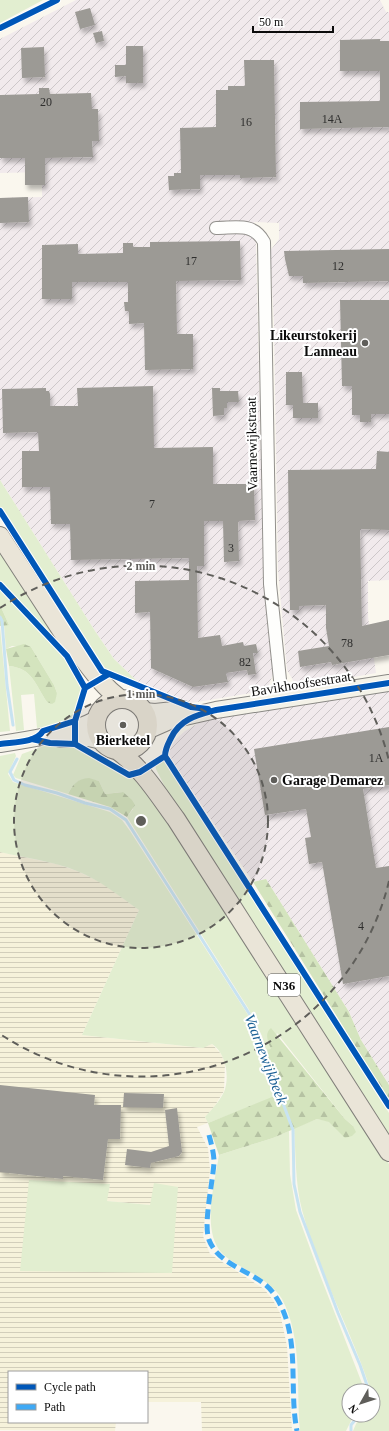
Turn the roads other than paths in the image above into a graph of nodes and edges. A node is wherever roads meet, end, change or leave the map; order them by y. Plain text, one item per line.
1 (216, 228) dead end
2 (0, 536) edge
3 (67, 639) junction
4 (389, 683) edge
5 (119, 698) junction
6 (282, 700) junction
7 (144, 710) junction
8 (216, 710) junction
9 (99, 714) junction
10 (145, 736) junction
11 (32, 739) junction
12 (102, 741) junction
13 (0, 744) edge
14 (118, 751) junction
15 (176, 819) junction
16 (389, 1152) edge

1 - 6 street, Vaarnewijkstraat
2 - 3 main road
3 - 5 main road
3 - 9 main road
4 - 6 street, Bavikhoofsestraat
5 - 7 main road
5 - 9 main road
6 - 8 street, Bavikhoofsestraat
7 - 8 street, Bavikhoofsestraat
7 - 10 main road, N36
8 - 10 street, Bavikhoofsestraat
9 - 11 street
9 - 12 main road
10 - 14 main road
10 - 15 main road, N36
11 - 12 street
11 - 13 street
12 - 14 main road, N36
14 - 15 main road, N36
15 - 16 main road, N36

